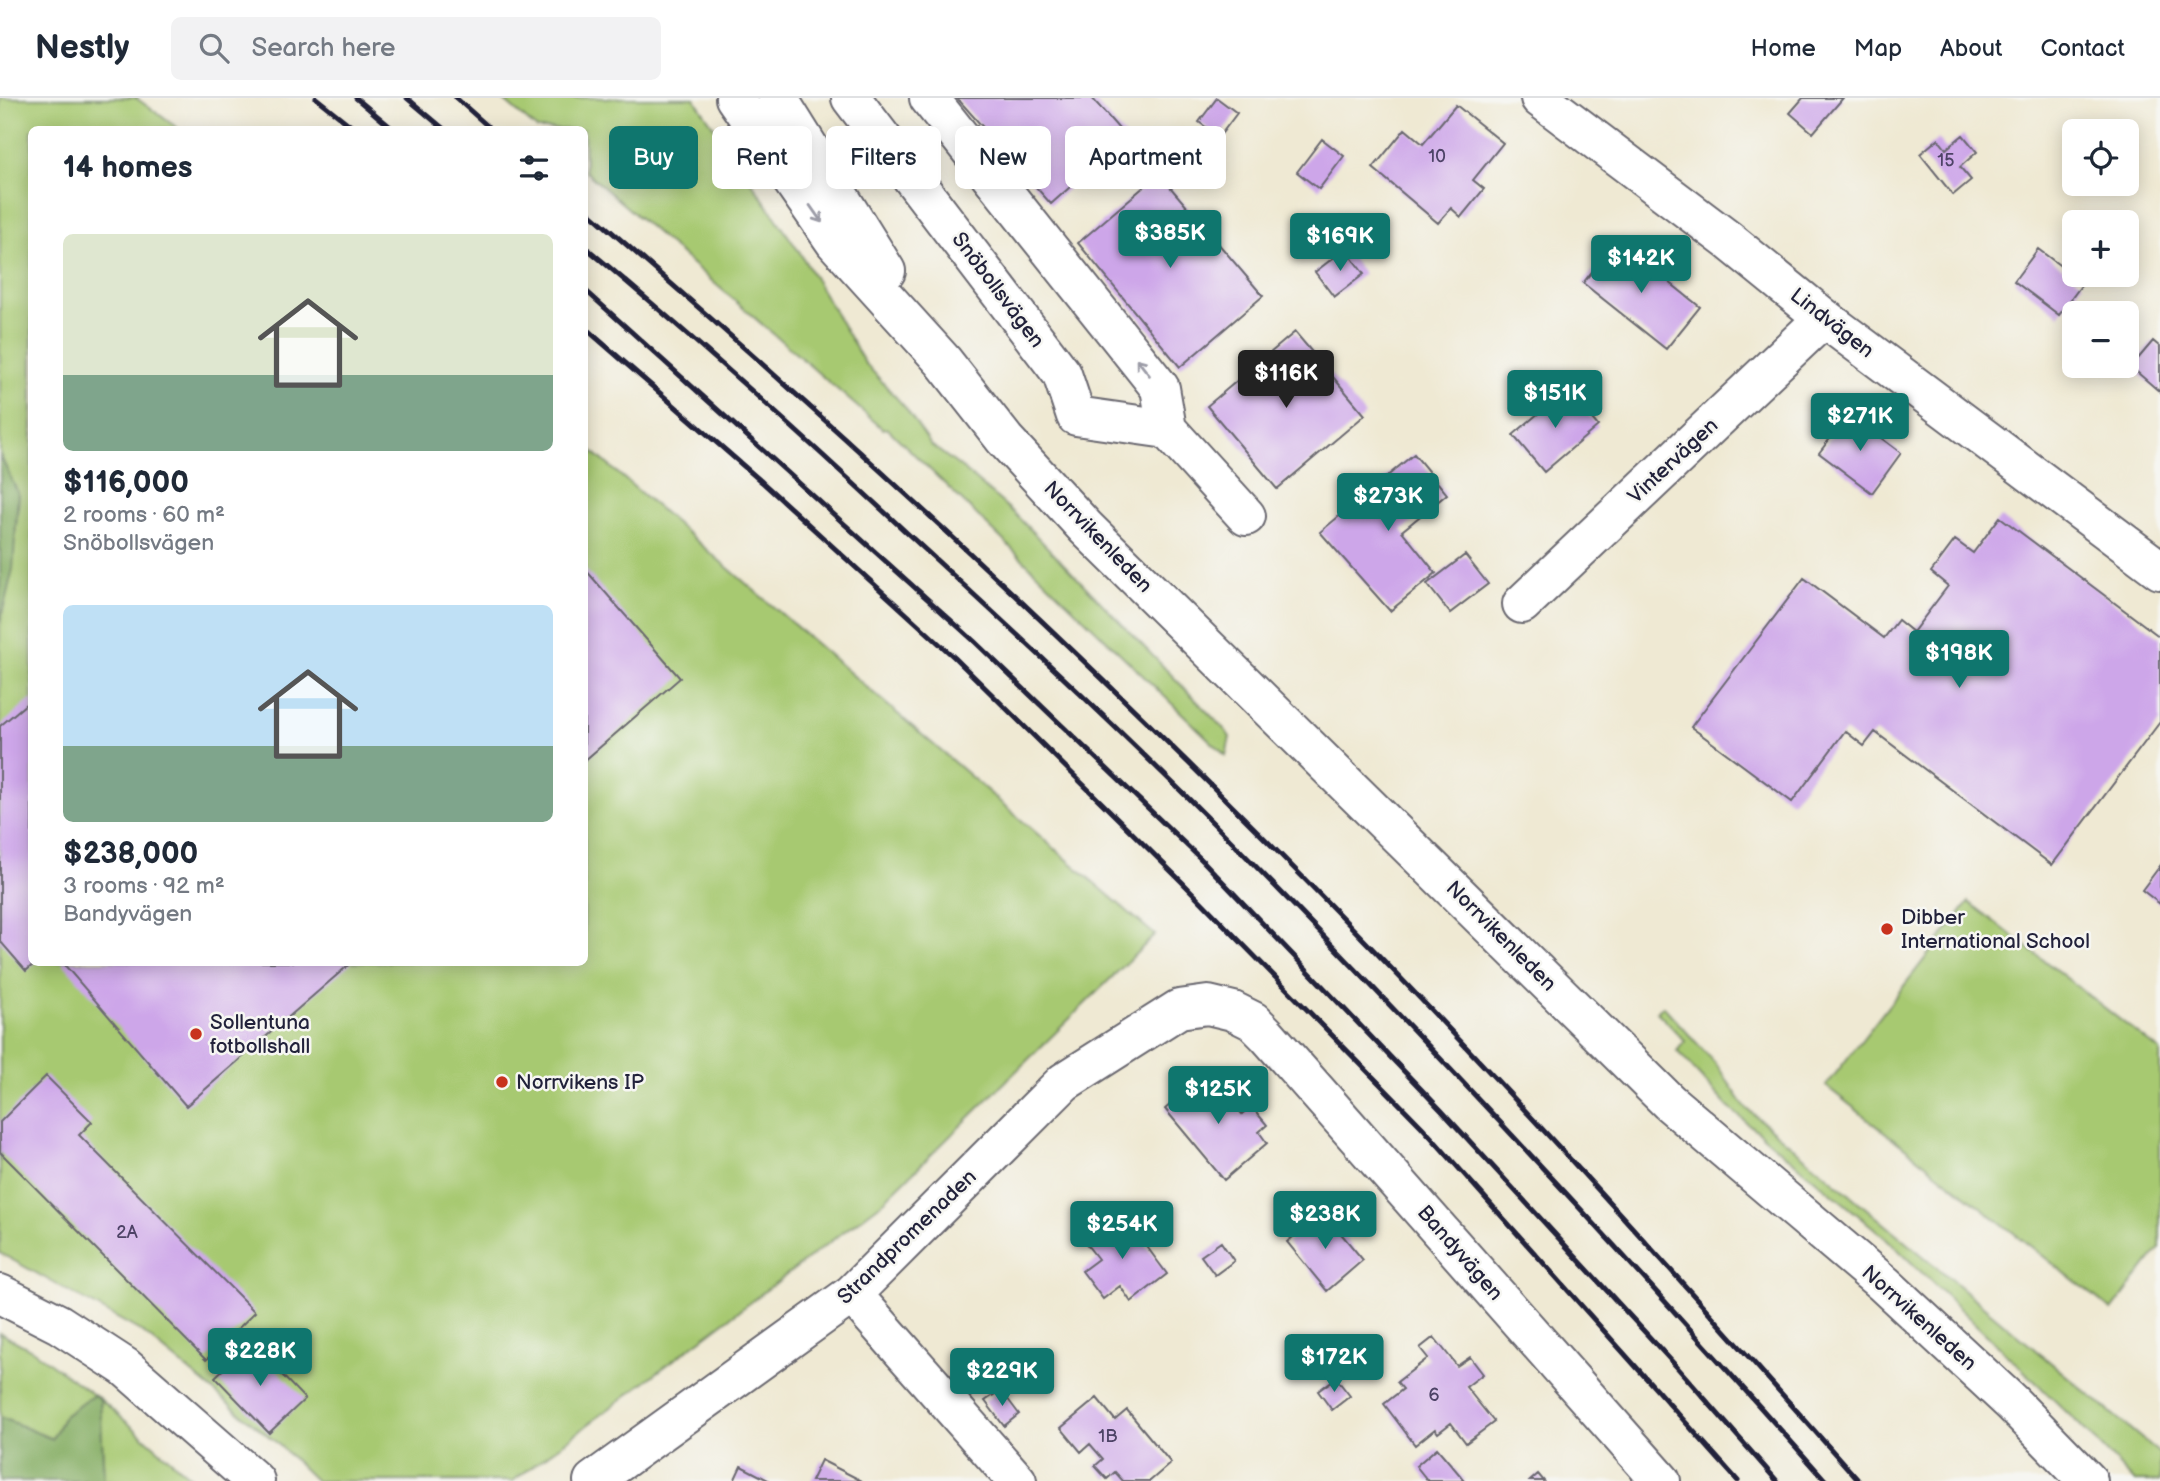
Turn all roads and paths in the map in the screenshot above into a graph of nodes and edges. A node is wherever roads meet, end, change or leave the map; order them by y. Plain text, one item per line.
1 (736, 98) edge
2 (778, 98) edge
3 (852, 98) edge
4 (929, 98) edge
5 (1540, 98) edge
6 (1824, 318) junction
7 (943, 361) junction
8 (1167, 429) junction
9 (1246, 516) dead end
10 (2160, 570) edge
11 (1522, 604) dead end
12 (1179, 1009) joint
13 (0, 1294) edge
14 (852, 1294) junction
15 (256, 1481) edge
16 (593, 1481) edge
17 (1017, 1481) edge
18 (1661, 1481) edge
19 (2088, 1481) edge

1 -> 7 street, Norrvikenleden
2 - 7 street, Norrvikenleden
3 - 8 street, Snöbollsvägen
8 -> 4 street
5 - 6 street, Lindvägen
6 - 10 street, Lindvägen
6 - 11 street, Vintervägen
7 - 19 street, Norrvikenleden
8 - 9 street
12 - 14 street, Strandpromenaden
12 - 18 street, Bandyvägen
13 - 15 street
14 - 16 street, Strandpromenaden
14 - 17 street

